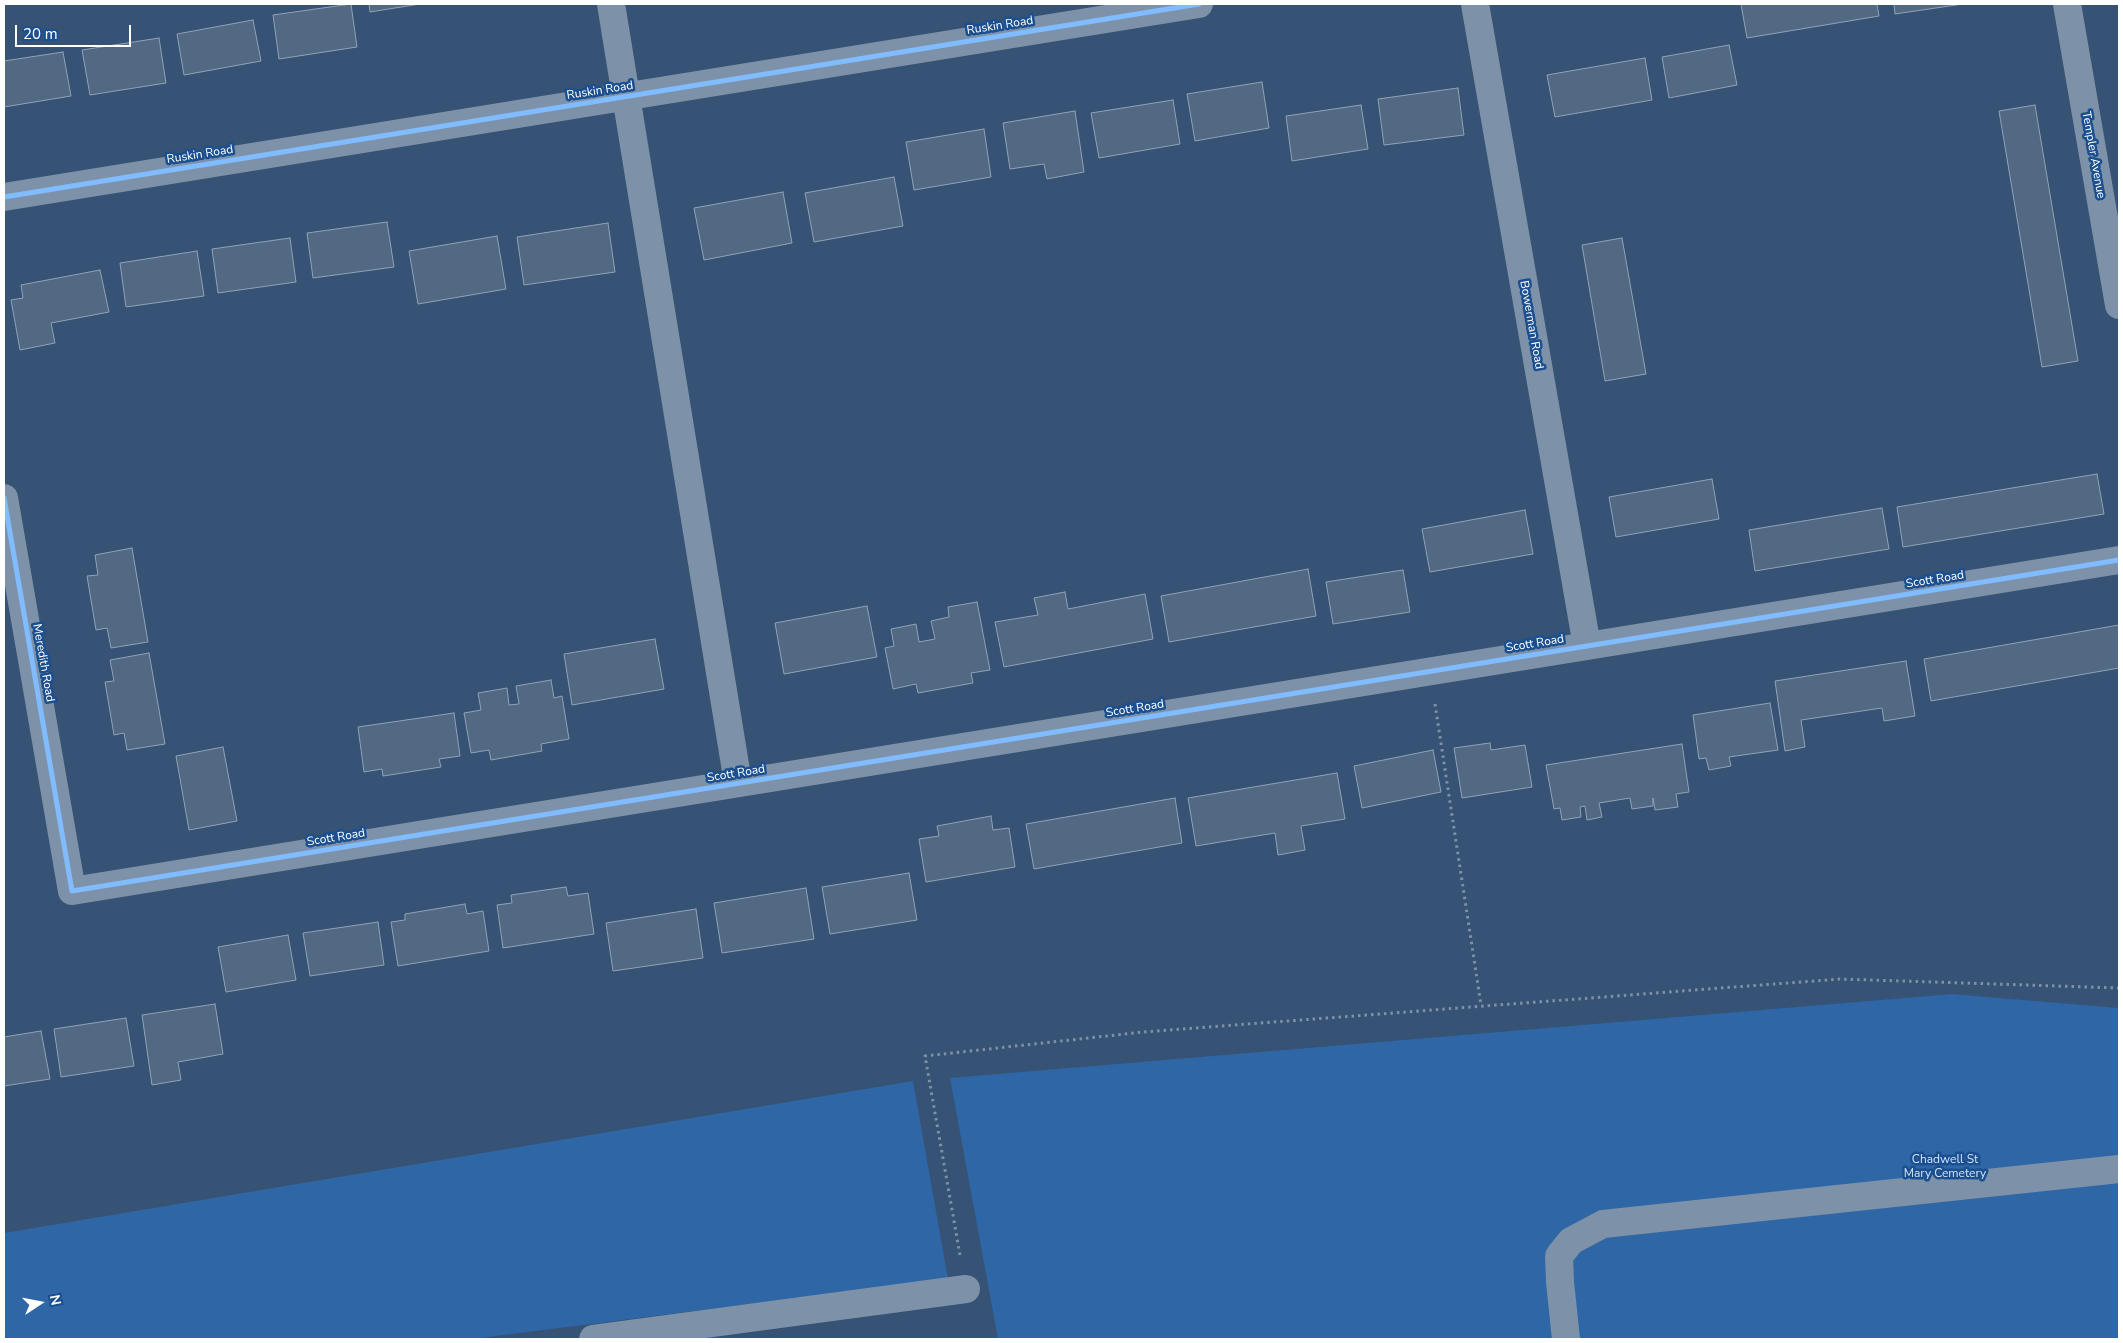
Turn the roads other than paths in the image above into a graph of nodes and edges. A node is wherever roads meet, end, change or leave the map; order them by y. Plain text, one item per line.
1 (611, 4) edge
2 (1199, 4) edge
3 (1476, 4) edge
4 (2067, 4) edge
5 (626, 97) junction
6 (4, 197) edge
7 (2119, 305) edge
8 (4, 498) edge
9 (2119, 560) edge
10 (1587, 646) junction
11 (738, 784) junction
12 (154, 878) joint
13 (2119, 1169) edge
14 (966, 1290) road end
15 (593, 1339) edge
16 (1566, 1339) edge

1 - 5 street
2 - 5 street, Ruskin Road
3 - 10 street, Bowerman Road
4 - 7 street, Templer Avenue
5 - 6 street, Ruskin Road
5 - 11 street
8 - 12 street, Meredith Road
9 - 10 street, Scott Road
10 - 11 street, Scott Road
11 - 12 street, Scott Road
13 - 16 street
14 - 15 street

